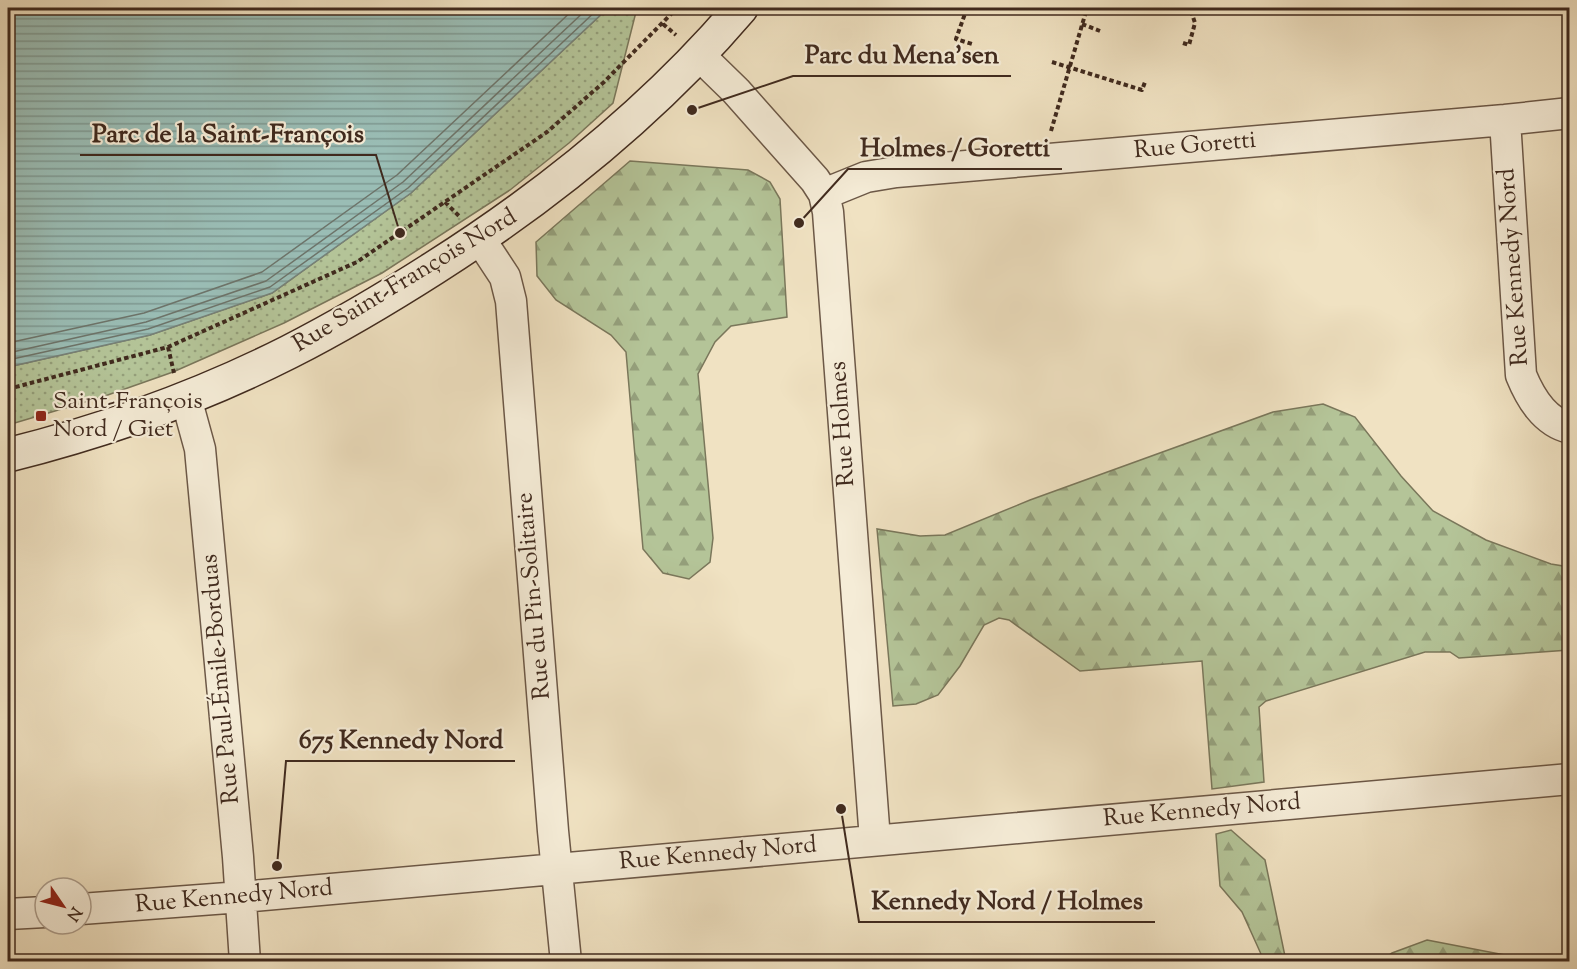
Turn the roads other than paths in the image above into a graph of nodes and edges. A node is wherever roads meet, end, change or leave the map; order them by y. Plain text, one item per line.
1 (741, 8) edge
2 (699, 55) junction
3 (1569, 112) edge
4 (1505, 120) junction
5 (824, 194) junction
6 (480, 238) junction
7 (186, 398) junction
8 (1569, 428) edge
9 (8, 455) edge
10 (1569, 779) edge
11 (875, 840) junction
12 (557, 868) junction
13 (241, 897) junction
14 (93, 908) edge
15 (33, 913) edge
16 (8, 914) edge
17 (245, 962) edge
18 (566, 962) edge

1 - 2 street, Rue Saint-François Nord
2 - 5 street, Rue Holmes
2 - 6 street, Rue Saint-François Nord
3 - 4 street, Rue Goretti
4 - 5 street, Rue Goretti
4 - 8 street, Rue Kennedy Nord
5 - 11 street, Rue Holmes
6 - 7 street, Rue Saint-François Nord
6 - 12 street, Rue du Pin-Solitaire
7 - 9 street, Rue Saint-François Nord
7 - 13 street, Rue Paul-Émile-Borduas
10 - 11 street, Rue Kennedy Nord
11 - 12 street, Rue Kennedy Nord
12 - 13 street, Rue Kennedy Nord
12 - 18 street, Rue du Pin-Solitaire
13 - 14 street, Rue Kennedy Nord
13 - 17 street, Rue Paul-Émile-Borduas
15 - 16 street

